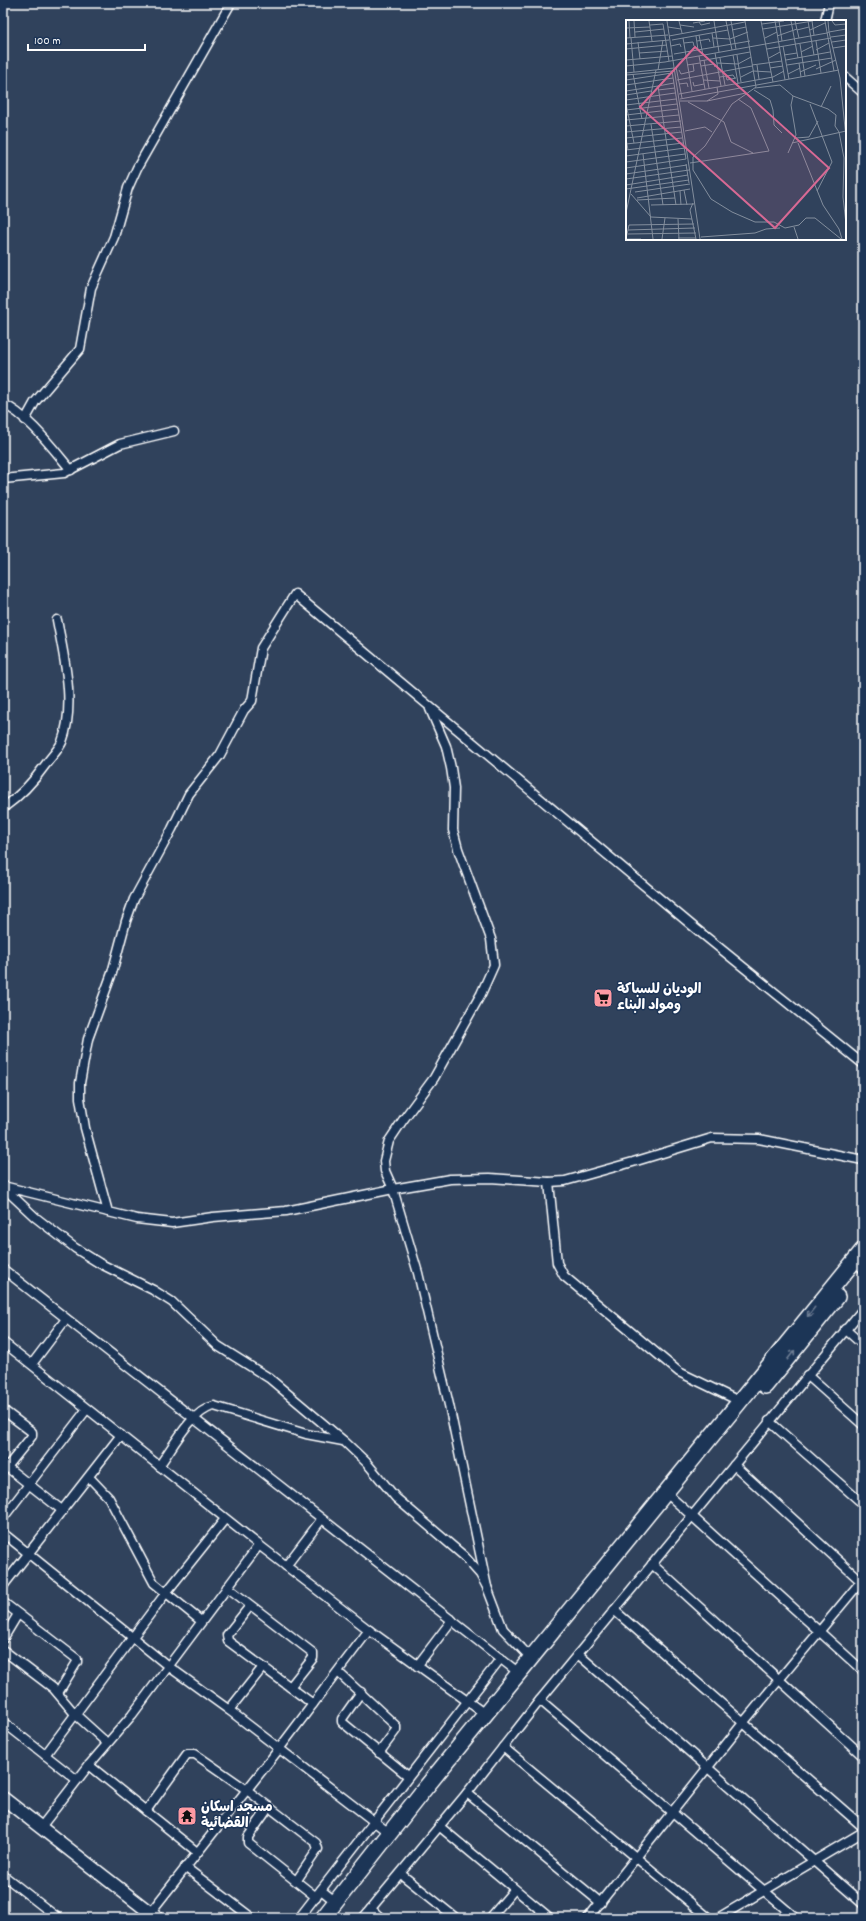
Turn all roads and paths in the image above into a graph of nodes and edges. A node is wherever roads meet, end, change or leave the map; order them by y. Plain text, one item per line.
1 (231, 3) edge
2 (829, 3) edge
3 (825, 20) edge
4 (846, 78) edge
5 (863, 93) edge
6 (3, 404) edge
7 (25, 420) junction
8 (174, 431) dead end
9 (72, 470) junction
10 (3, 479) edge
11 (57, 620) dead end
12 (429, 707) junction
13 (3, 808) edge
14 (863, 1064) edge
15 (863, 1160) edge
16 (548, 1182) junction
17 (3, 1186) edge
18 (393, 1188) junction
19 (108, 1212) junction
20 (863, 1250) edge
21 (862, 1267) edge
22 (3, 1269) edge
23 (863, 1309) edge
24 (66, 1319) junction
25 (845, 1329) junction
26 (3, 1342) edge
27 (863, 1345) edge
28 (32, 1364) junction
29 (807, 1375) junction
30 (739, 1401) junction
31 (87, 1409) junction
32 (3, 1410) edge
33 (194, 1417) junction
34 (769, 1421) junction
35 (863, 1425) edge
36 (120, 1435) junction
37 (345, 1442) junction
38 (734, 1464) junction
39 (5, 1466) edge
40 (159, 1466) junction
41 (89, 1477) junction
42 (30, 1484) junction
43 (672, 1498) junction
44 (863, 1504) edge
45 (62, 1511) junction
46 (692, 1516) junction
47 (3, 1518) edge
48 (225, 1519) junction
49 (321, 1520) junction
50 (3, 1532) edge
51 (258, 1545) junction
52 (29, 1553) junction
53 (652, 1564) junction
54 (286, 1566) junction
55 (862, 1581) edge
56 (3, 1586) edge
57 (227, 1587) junction
58 (487, 1587) junction
59 (165, 1594) junction
60 (3, 1602) edge
61 (250, 1606) junction
62 (614, 1610) junction
63 (18, 1614) junction
64 (452, 1620) junction
65 (200, 1621) junction
66 (370, 1630) junction
67 (819, 1631) junction
68 (133, 1637) junction
69 (3, 1639) edge
70 (3, 1650) edge
71 (578, 1654) junction
72 (501, 1658) junction
73 (531, 1658) junction
74 (168, 1666) junction
75 (417, 1666) junction
76 (263, 1667) junction
77 (863, 1671) edge
78 (338, 1672) junction
79 (519, 1673) junction
80 (780, 1679) junction
81 (290, 1687) junction
82 (361, 1692) junction
83 (58, 1693) junction
84 (540, 1700) junction
85 (466, 1702) junction
86 (313, 1704) junction
87 (229, 1710) junction
88 (75, 1714) junction
89 (485, 1714) junction
90 (3, 1722) edge
91 (743, 1723) junction
92 (107, 1743) junction
93 (503, 1747) junction
94 (280, 1749) junction
95 (380, 1753) junction
96 (45, 1755) junction
97 (863, 1756) edge
98 (89, 1765) junction
99 (708, 1767) junction
100 (408, 1776) junction
101 (77, 1780) junction
102 (247, 1790) junction
103 (467, 1793) junction
104 (4, 1801) edge
105 (269, 1807) junction
106 (146, 1811) junction
107 (672, 1814) junction
108 (374, 1822) junction
109 (41, 1826) junction
110 (439, 1826) junction
111 (863, 1827) edge
112 (863, 1832) edge
113 (389, 1833) junction
114 (197, 1852) junction
115 (637, 1858) junction
116 (814, 1861) junction
117 (185, 1867) junction
118 (401, 1874) junction
119 (3, 1876) edge
120 (297, 1880) junction
121 (514, 1890) junction
122 (762, 1891) junction
123 (319, 1894) junction
124 (336, 1902) junction
125 (601, 1903) junction
126 (863, 1904) edge
127 (371, 1909) junction
128 (151, 1916) edge
129 (58, 1918) edge
130 (252, 1918) edge
131 (299, 1918) edge
132 (332, 1918) edge
133 (363, 1918) edge
134 (381, 1918) edge
135 (456, 1918) edge
136 (490, 1918) edge
137 (550, 1918) edge
138 (588, 1918) edge
139 (709, 1918) edge
140 (718, 1918) edge
141 (796, 1918) edge

1 - 7 street
2 - 3 street
4 - 5 street
6 - 7 street
7 - 9 street
8 - 9 street
9 - 10 street
11 - 13 street
12 - 14 street
12 - 18 street
12 - 19 street
15 - 16 street
16 - 18 street
16 - 30 street
17 - 19 street
17 - 37 street
18 - 19 street
18 - 58 street
20 -> 30 highway
43 -> 21 highway
22 - 24 street
23 - 25 street
24 - 28 street
24 - 33 street
25 - 27 street
25 - 29 street
26 - 28 street
28 - 31 street
29 - 34 street
29 - 35 street
30 - 73 highway
31 - 36 street
31 - 42 street
32 - 39 street
33 - 37 street
33 - 40 street
33 - 49 street
34 - 38 street
34 - 44 street
36 - 40 street
36 - 41 street
37 - 58 street
38 - 46 street
38 - 55 street
39 - 42 street
40 - 48 street
41 - 45 street
41 - 59 street
42 - 45 street
42 - 47 street
43 - 46 street
43 - 132 highway
45 - 52 street
46 - 53 street
46 - 67 street
48 - 51 street
48 - 59 street
49 - 54 street
49 - 64 street
50 - 52 street
51 - 54 street
51 - 57 street
52 - 56 street
52 - 68 street
53 - 62 street
53 - 80 street
54 - 66 street
55 - 67 street
57 - 61 street
57 - 65 street
58 - 73 street
59 - 65 street
59 - 68 street
60 - 63 street
61 - 76 street
61 - 81 street
62 - 71 street
62 - 91 street
63 - 69 street
63 - 83 street
64 - 72 street
64 - 75 street
65 - 74 street
66 - 75 street
66 - 78 street
67 - 77 street
67 - 80 street
68 - 74 street
68 - 88 street
70 - 83 street
71 - 84 street
71 - 99 street
72 - 79 street
72 - 85 street
73 - 79 highway
74 - 87 street
74 - 92 street
75 - 85 street
76 - 81 street
76 - 87 street
78 - 82 street
78 - 86 street
79 - 89 highway
80 - 91 street
80 - 97 street
81 - 86 street
82 - 95 street
82 - 95 street
83 - 88 street
84 - 93 street
84 - 107 street
85 - 89 street
85 - 100 street
86 - 94 street
87 - 94 street
88 - 92 street
88 - 96 street
89 - 113 highway
90 - 96 street
91 - 99 street
91 - 111 street
92 - 98 street
93 - 103 street
93 - 115 street
94 - 102 street
94 - 108 street
95 - 100 street
96 - 101 street
98 - 101 street
98 - 106 street
99 - 107 street
99 - 116 street
100 - 108 street
101 - 109 street
102 - 105 street
102 - 106 street
102 - 114 street
103 - 110 street
103 - 125 street
104 - 109 street
105 - 120 street
105 - 120 street
106 - 114 street
107 - 115 street
107 - 122 street
108 - 113 street
108 - 123 street
109 - 128 street
110 - 118 street
110 - 121 street
112 - 116 street
113 - 124 highway
114 - 117 street
115 - 125 street
115 - 139 street
116 - 122 street
116 - 126 street
117 - 128 street
117 - 130 street
118 - 127 street
118 - 135 street
119 - 129 street
120 - 123 street
121 - 136 street
121 - 137 street
122 - 140 street
122 - 141 street
123 - 124 street
123 - 131 street
124 - 132 highway
125 - 138 street
127 - 133 street
127 - 134 street

